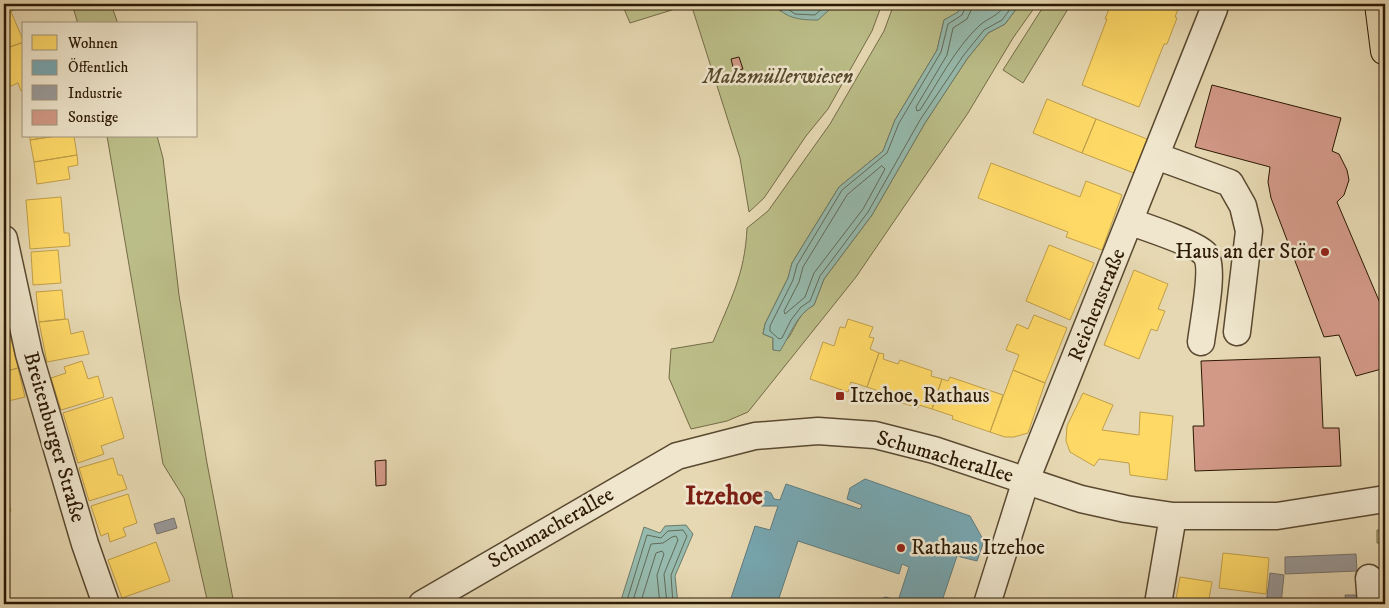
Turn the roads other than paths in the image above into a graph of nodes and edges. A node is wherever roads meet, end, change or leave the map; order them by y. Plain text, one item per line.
1 (1379, 4) edge
2 (1214, 9) dead end
3 (1385, 51) edge
4 (1156, 156) junction
5 (1130, 222) junction
6 (4, 239) edge
7 (1237, 332) dead end
8 (1201, 342) dead end
9 (1026, 480) junction
10 (1385, 499) edge
11 (1173, 516) junction
12 (1369, 578) dead end
13 (106, 604) edge
14 (422, 604) edge
15 (987, 604) edge
16 (1158, 604) edge
17 (1371, 604) edge

1 - 3 main road
2 - 4 street, Reichenstraße
4 - 5 street, Reichenstraße
4 - 7 street
5 - 8 street
5 - 9 street, Reichenstraße
6 - 13 street, Breitenburger Straße
9 - 11 street, Schumacherallee
9 - 14 street, Schumacherallee
9 - 15 street, Reichenstraße
10 - 11 street, Schumacherallee
11 - 16 street
12 - 17 street

